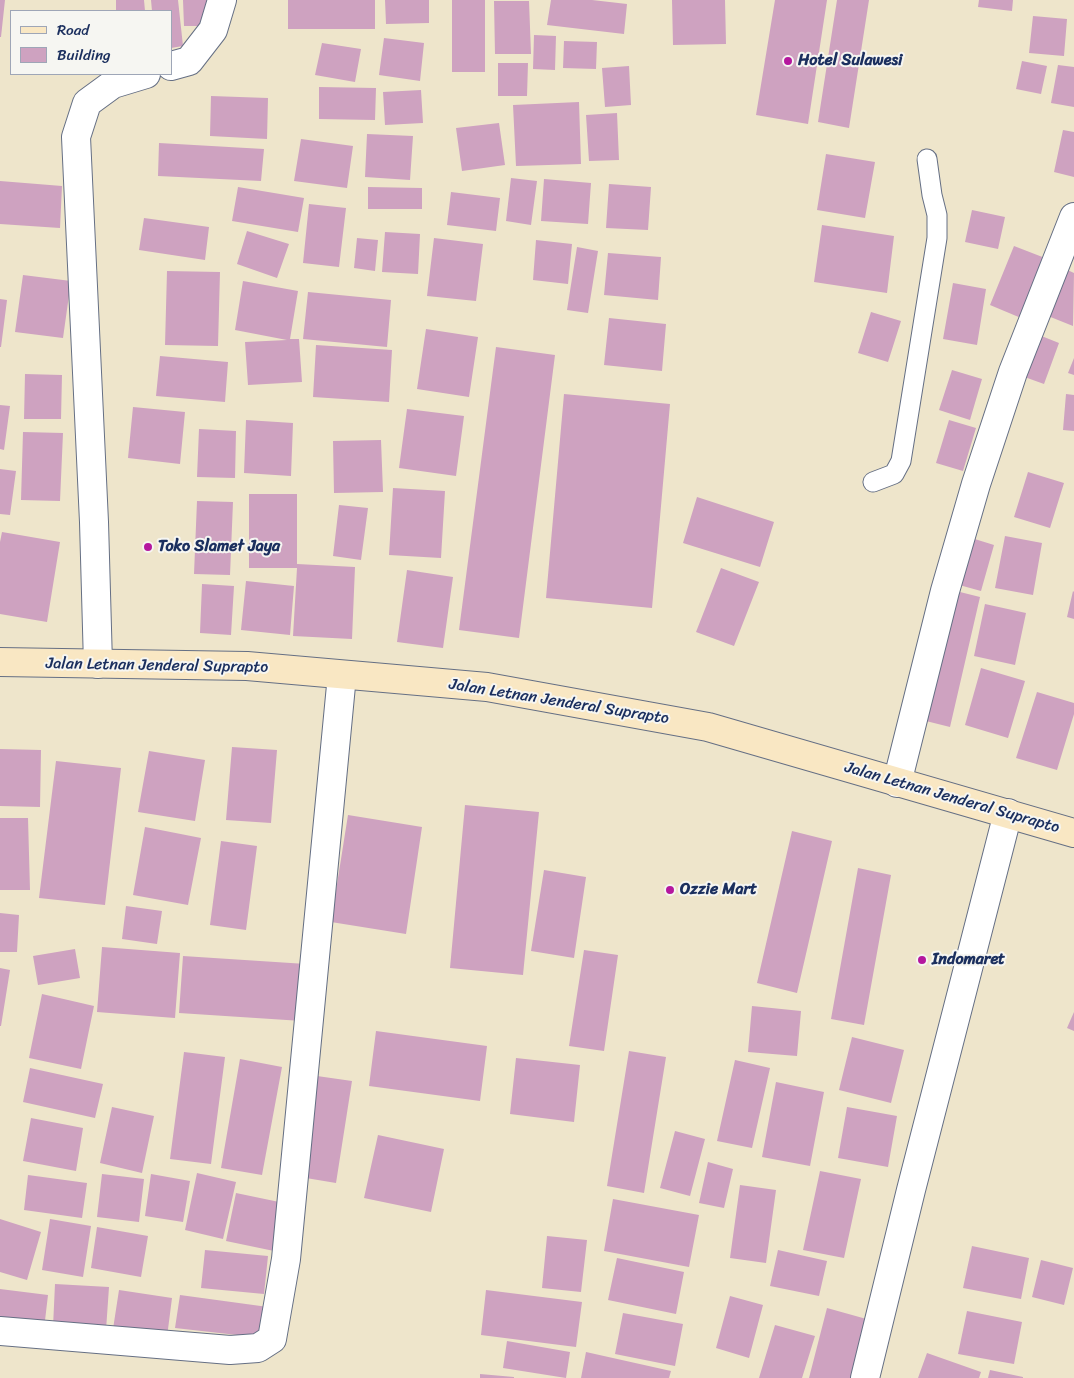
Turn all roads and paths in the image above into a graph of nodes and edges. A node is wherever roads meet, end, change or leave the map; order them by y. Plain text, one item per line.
1 (222, 0) edge
2 (172, 66) edge
3 (143, 75) edge
4 (927, 159) dead end
5 (1074, 217) edge
6 (873, 482) dead end
7 (0, 662) edge
8 (98, 664) junction
9 (342, 675) junction
10 (897, 783) junction
11 (1008, 813) junction
12 (1074, 833) edge
13 (0, 1331) edge
14 (865, 1378) edge

1 - 2 street
3 - 8 street
4 - 6 lane
5 - 10 street
7 - 8 main road, Jalan Letnan Jenderal Suprapto
8 - 9 main road, Jalan Letnan Jenderal Suprapto
9 - 10 main road, Jalan Letnan Jenderal Suprapto
9 - 13 street
10 - 11 main road, Jalan Letnan Jenderal Suprapto
11 - 12 main road, Jalan Letnan Jenderal Suprapto
11 - 14 street

